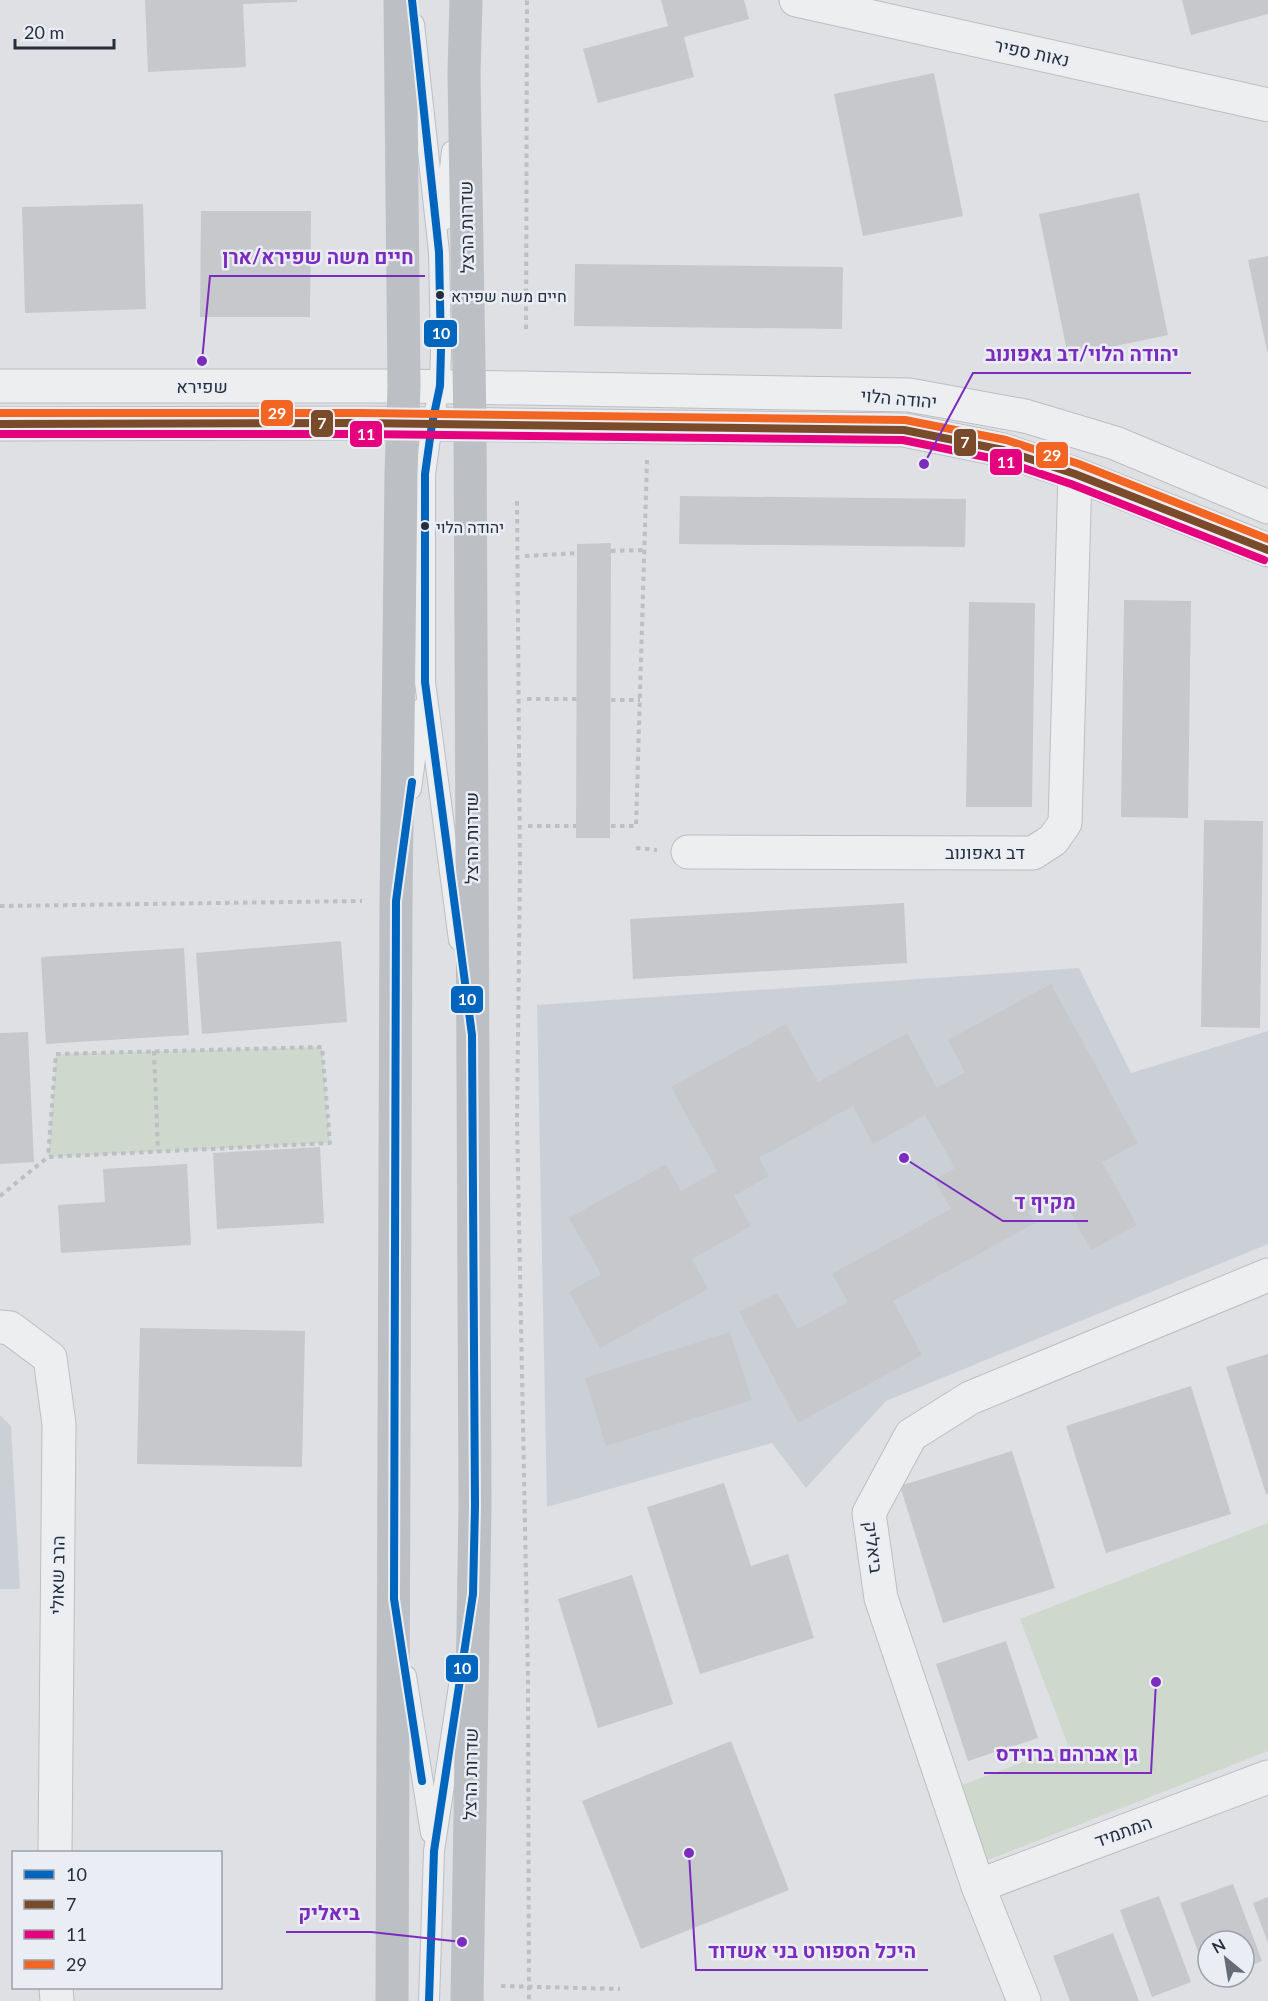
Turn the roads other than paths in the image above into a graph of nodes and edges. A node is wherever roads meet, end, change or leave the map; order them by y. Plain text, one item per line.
1 (400, 0) edge
2 (412, 0) edge
3 (466, 0) edge
4 (796, 0) edge
5 (465, 54) junction
6 (1268, 105) edge
7 (439, 252) junction
8 (0, 386) edge
9 (404, 386) junction
10 (454, 387) junction
11 (0, 424) edge
12 (417, 424) junction
13 (470, 424) junction
14 (1074, 474) junction
15 (1268, 507) edge
16 (1268, 550) edge
17 (425, 682) junction
18 (688, 852) dead end
19 (396, 901) junction
20 (472, 1035) junction
21 (1268, 1275) edge
22 (0, 1327) edge
23 (473, 1594) junction
24 (394, 1599) junction
25 (1268, 1777) edge
26 (55, 1851) edge
27 (434, 1851) junction
28 (978, 1886) junction
29 (467, 1993) edge
30 (392, 2001) edge
31 (429, 2001) edge
32 (1023, 2001) edge

1 - 9 main road
2 - 7 lane
3 - 5 main road, שדרות הרצל
4 - 6 street, נאות ספיר
5 - 7 lane
5 - 10 main road, שדרות הרצל
7 - 10 lane
8 - 9 street, שפירא
9 - 10 street, יהודה הלוי
9 - 12 main road
10 - 12 lane
10 - 13 main road, שדרות הרצל
10 - 15 street, יהודה הלוי
11 - 12 street, שפירא
12 - 13 street, שפירא
12 - 17 lane
12 - 19 main road
13 - 14 street, יהודה הלוי
13 - 20 main road, שדרות הרצל
14 - 16 street, יהודה הלוי
14 - 18 street, דב גאפונוב
17 - 19 lane
17 - 20 lane
19 - 24 main road
20 - 23 main road, שדרות הרצל
21 - 28 street, ביאליק
22 - 26 street, הרב שאולי
23 - 27 lane
23 - 29 main road, שדרות הרצל
24 - 27 lane
24 - 30 main road
25 - 28 street, המתמיד
27 - 31 lane
28 - 32 street, ביאליק

